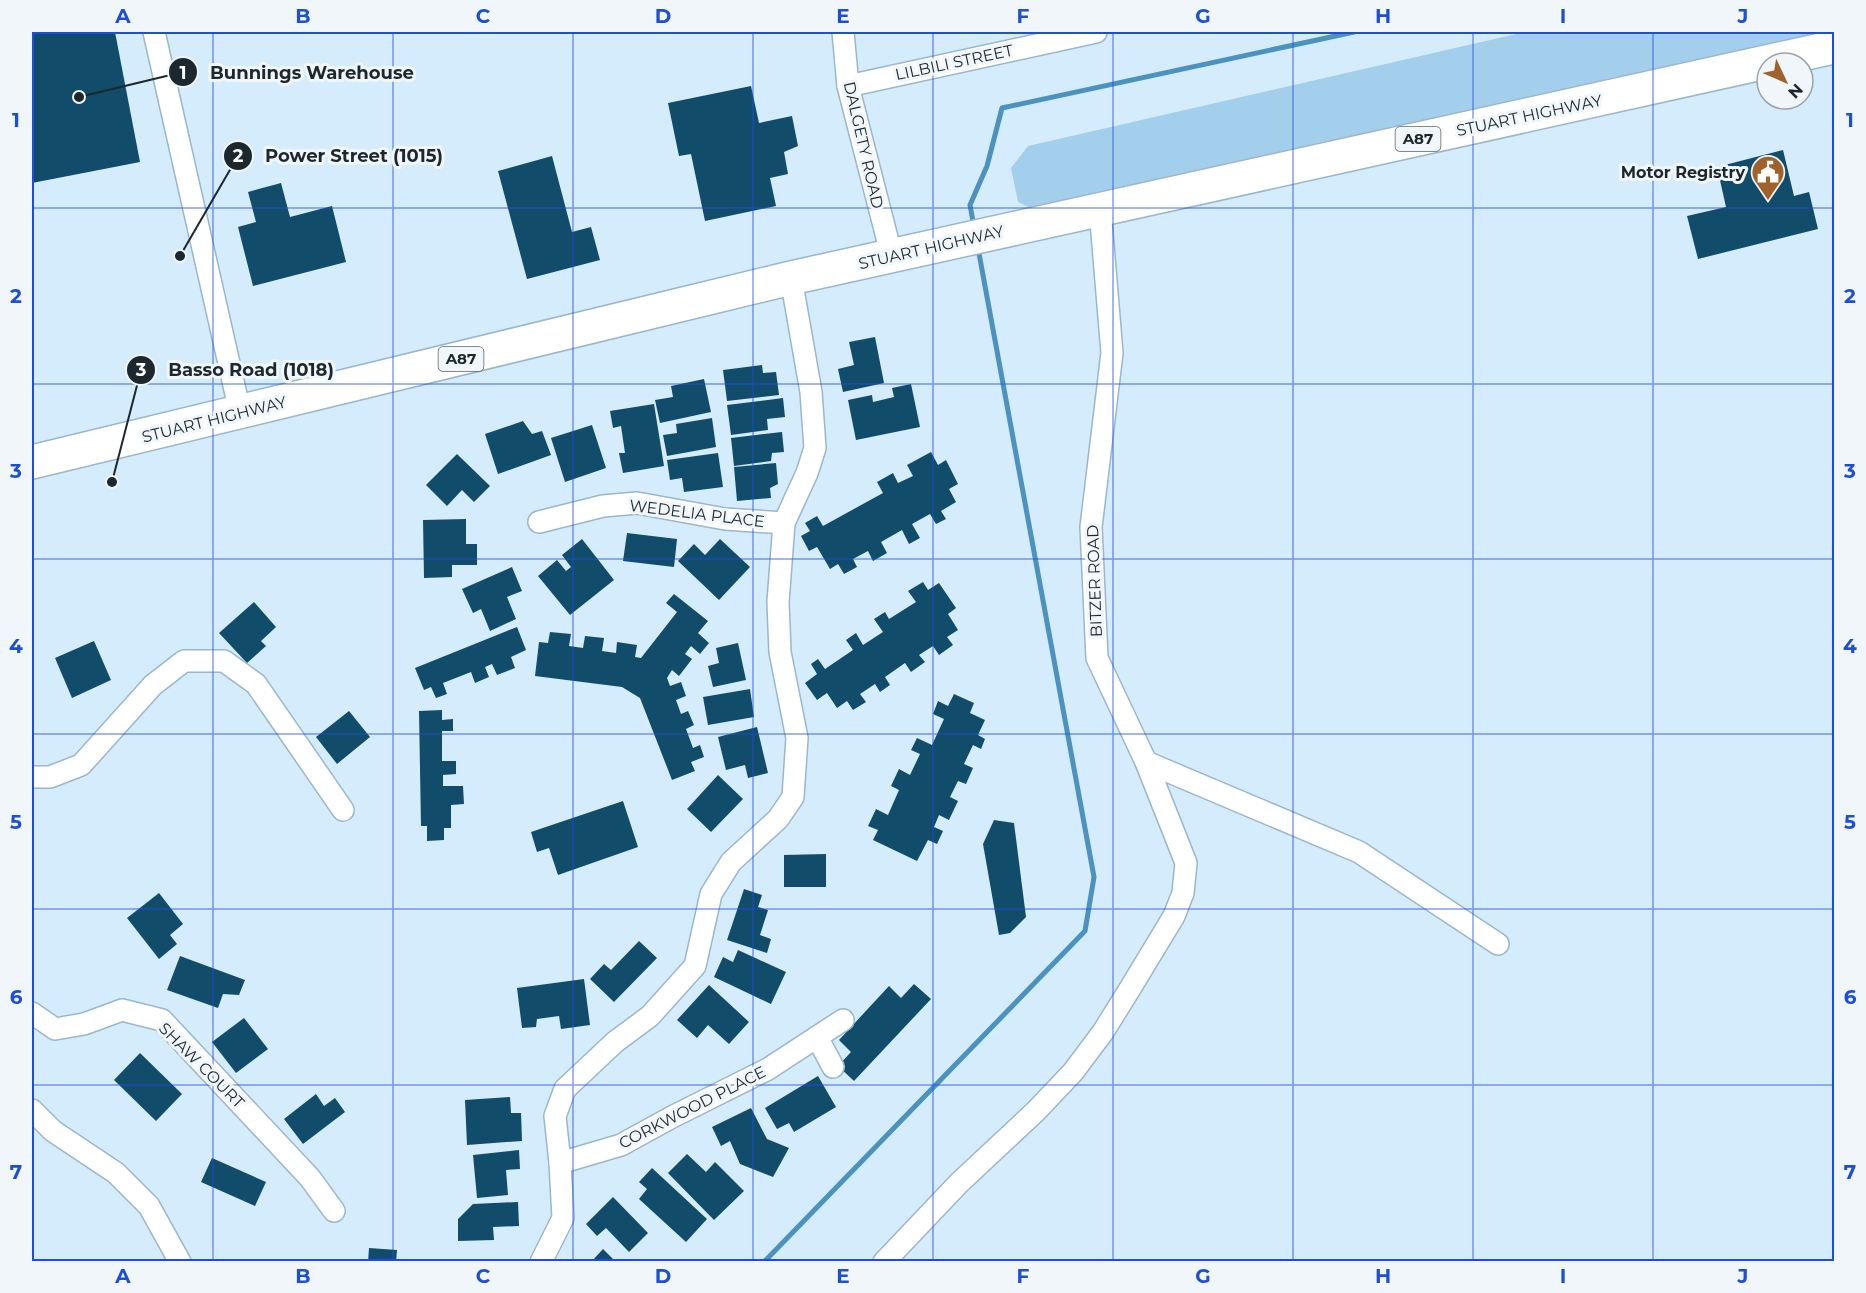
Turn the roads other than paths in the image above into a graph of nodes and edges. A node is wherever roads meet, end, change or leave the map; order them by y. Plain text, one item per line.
1 (154, 32) edge
2 (843, 32) edge
3 (1096, 32) edge
4 (1834, 47) edge
5 (848, 86) junction
6 (1100, 209) junction
7 (892, 257) junction
8 (790, 278) junction
9 (240, 412) junction
10 (32, 462) edge
11 (539, 522) dead end
12 (784, 523) junction
13 (1146, 762) junction
14 (32, 777) edge
15 (343, 810) dead end
16 (1498, 944) dead end
17 (32, 1013) edge
18 (843, 1020) dead end
19 (817, 1037) junction
20 (833, 1067) dead end
21 (32, 1110) edge
22 (560, 1163) junction
23 (334, 1211) dead end
24 (180, 1262) edge
25 (541, 1262) edge
26 (884, 1262) edge

1 - 9 street
2 - 5 street, DALGETY ROAD
3 - 5 street, LILBILI STREET
4 - 6 highway, STUART HIGHWAY / A87
5 - 7 street, DALGETY ROAD
6 - 7 highway, STUART HIGHWAY / A87
6 - 13 street, BITZER ROAD
7 - 8 highway, STUART HIGHWAY / A87
8 - 9 highway, STUART HIGHWAY / A87
8 - 12 street
9 - 10 highway, STUART HIGHWAY / A87
11 - 12 street, WEDELIA PLACE
12 - 22 street
13 - 16 street
13 - 26 street, BITZER ROAD
14 - 15 street
17 - 23 street, SHAW COURT
18 - 19 street, CORKWOOD PLACE
19 - 20 street
19 - 22 street, CORKWOOD PLACE
21 - 24 street
22 - 25 street

